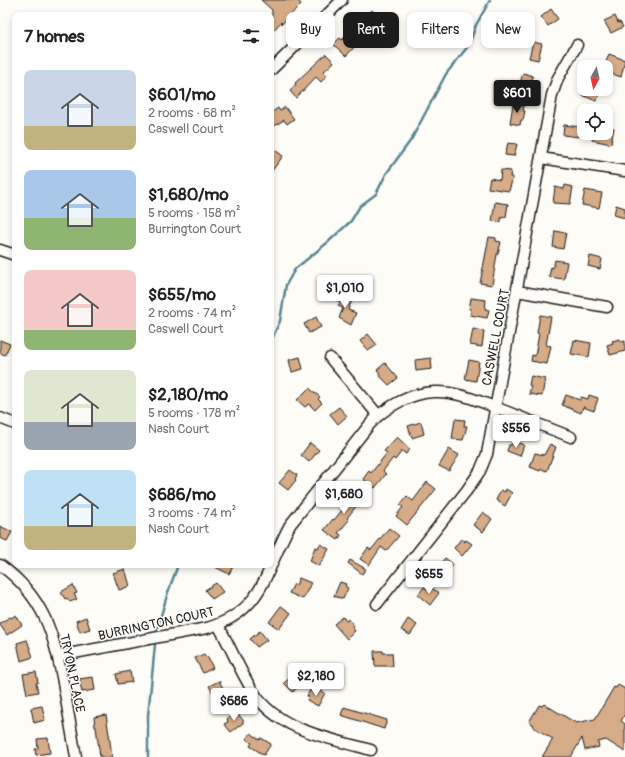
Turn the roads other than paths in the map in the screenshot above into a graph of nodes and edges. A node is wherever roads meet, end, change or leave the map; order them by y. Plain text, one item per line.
1 (342, 0) edge
2 (577, 45) dead end
3 (274, 67) edge
4 (542, 158) junction
5 (625, 171) edge
6 (0, 250) edge
7 (12, 254) edge
8 (517, 291) junction
9 (607, 307) dead end
10 (330, 358) dead end
11 (495, 407) junction
12 (378, 415) junction
13 (0, 418) edge
14 (12, 423) edge
15 (571, 437) dead end
16 (274, 560) edge
17 (0, 565) edge
18 (271, 568) edge
19 (377, 604) dead end
20 (218, 625) junction
21 (58, 656) junction
22 (371, 750) dead end
23 (76, 757) edge

1 - 3 street
2 - 4 street, CASWELL COURT
4 - 5 street
4 - 8 street, CASWELL COURT
6 - 7 street
8 - 9 street
8 - 11 street, CASWELL COURT
10 - 12 street
11 - 12 street, BURRINGTON COURT
11 - 15 street, BURRINGTON COURT
11 - 19 street, CASWELL COURT
12 - 16 street, BURRINGTON COURT
13 - 14 street
17 - 21 street, TRYON PLACE
18 - 20 street, BURRINGTON COURT
20 - 21 street, BURRINGTON COURT
20 - 22 street
21 - 23 street, TRYON PLACE

